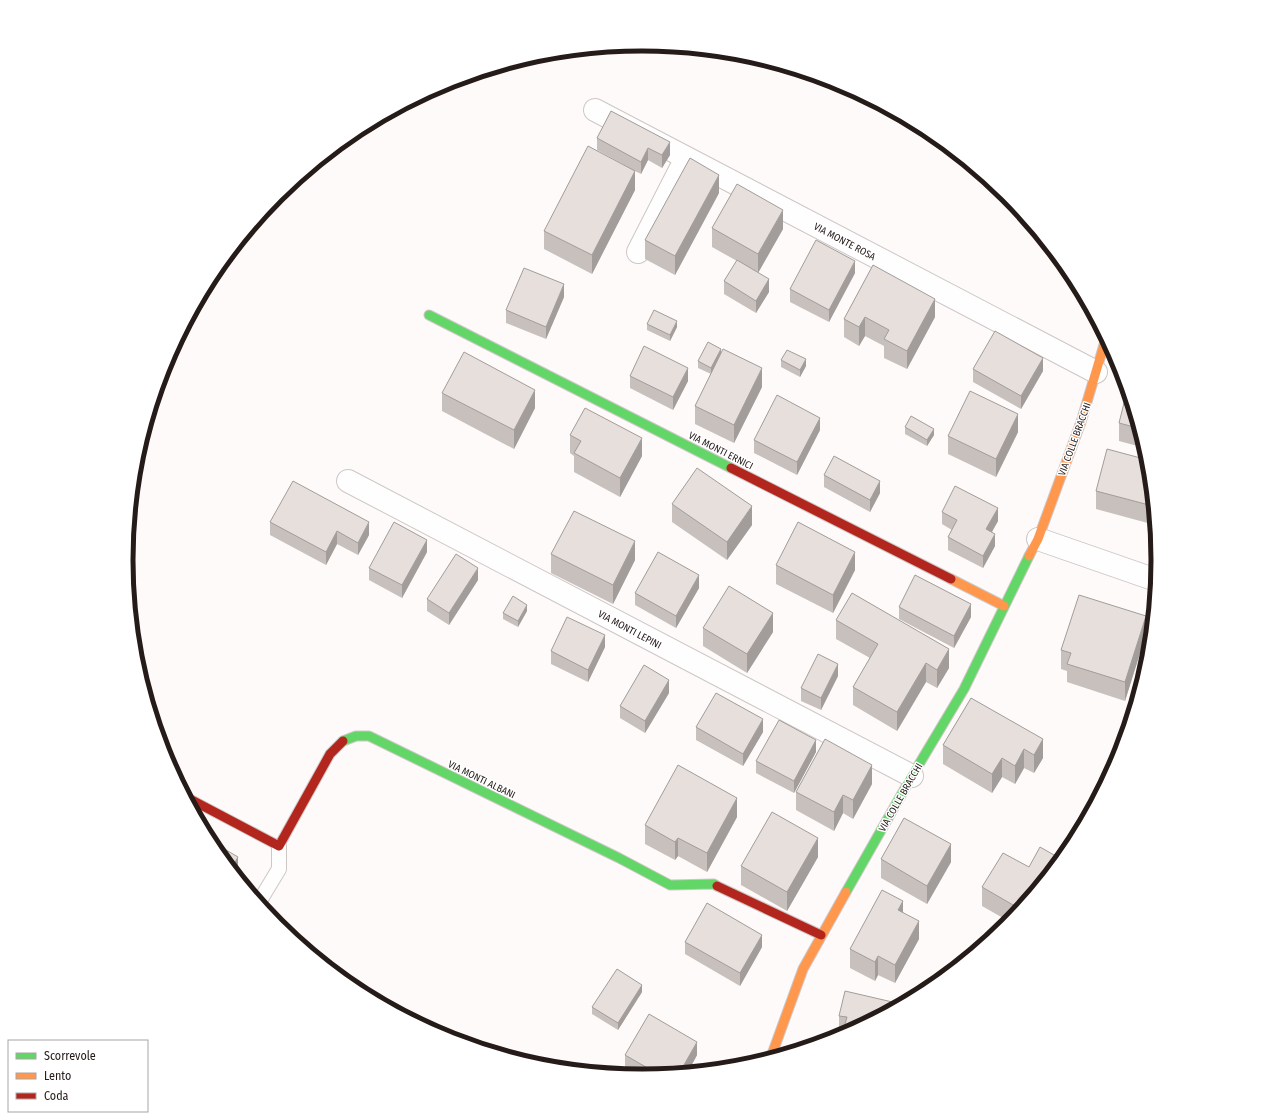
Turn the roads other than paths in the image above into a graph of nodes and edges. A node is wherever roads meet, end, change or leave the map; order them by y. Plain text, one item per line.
1 (595, 110) dead end
2 (686, 158) junction
3 (638, 252) dead end
4 (429, 315) dead end
5 (1104, 346) edge
6 (1096, 372) junction
7 (348, 482) dead end
8 (1038, 539) junction
9 (1150, 578) edge
10 (1004, 606) junction
11 (912, 776) junction
12 (194, 801) edge
13 (279, 846) junction
14 (261, 898) edge
15 (821, 935) junction
16 (773, 1052) edge

1 - 2 street, VIA MONTE ROSA
2 - 3 street
2 - 6 street, VIA MONTE ROSA
4 - 10 street, VIA MONTI ERNICI
5 - 6 street, VIA COLLE BRACCHI
6 - 8 street, VIA COLLE BRACCHI
7 - 11 street, VIA MONTI LEPINI
8 - 9 street
8 - 10 street, VIA COLLE BRACCHI
10 - 11 street, VIA COLLE BRACCHI
11 - 15 street, VIA COLLE BRACCHI
12 - 13 street
13 - 14 lane
13 - 15 street, VIA MONTI ALBANI
15 - 16 street, VIA COLLE BRACCHI

